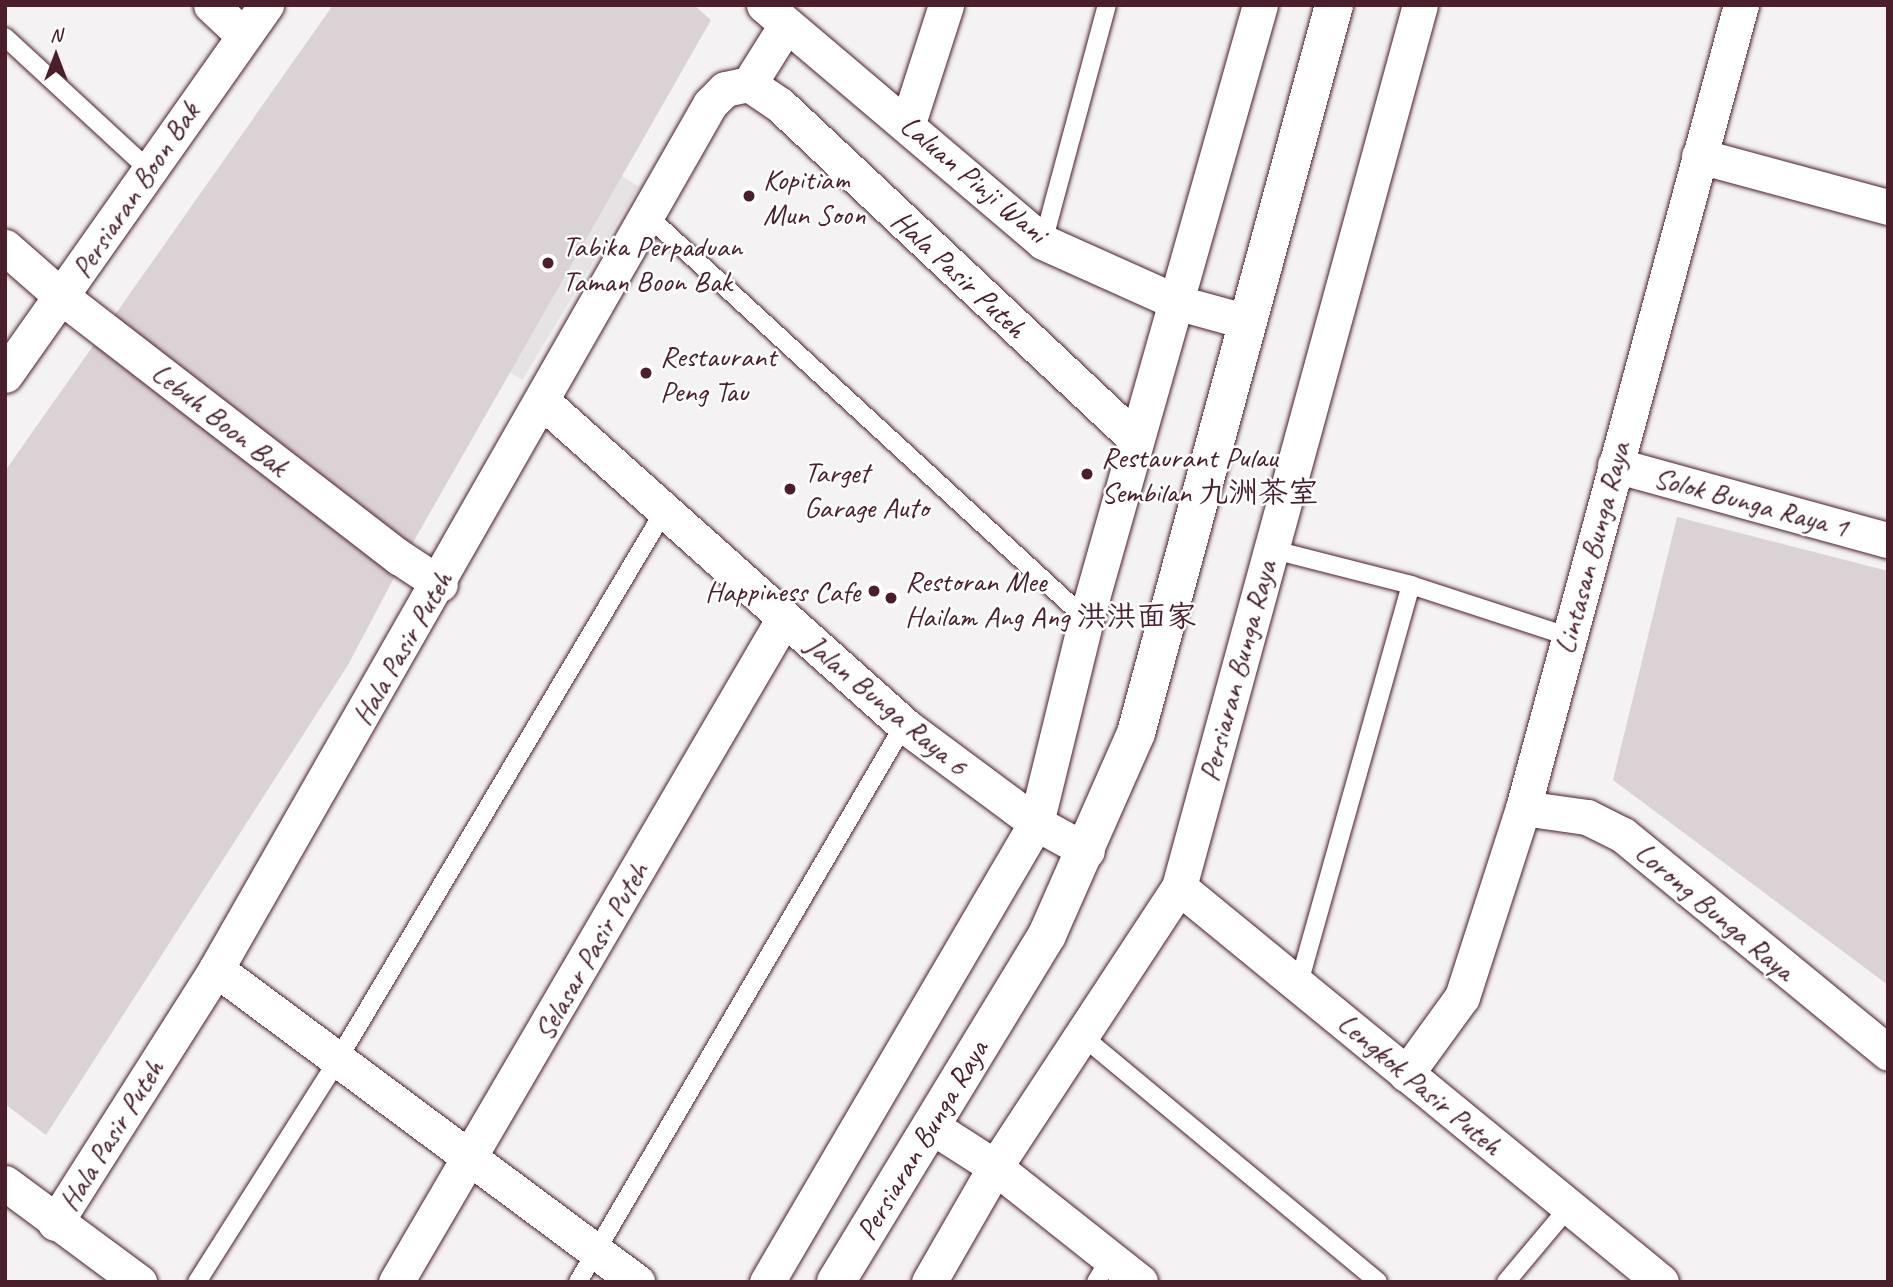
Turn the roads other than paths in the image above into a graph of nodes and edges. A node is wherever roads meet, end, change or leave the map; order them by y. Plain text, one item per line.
1 (211, 5) edge
2 (266, 5) edge
3 (946, 5) edge
4 (1107, 5) edge
5 (1260, 5) edge
6 (1334, 5) edge
7 (1420, 5) edge
8 (1741, 5) edge
9 (775, 15) edge
10 (243, 35) junction
11 (5, 37) edge
12 (748, 84) junction
13 (908, 123) junction
14 (1699, 156) junction
15 (148, 169) junction
16 (1888, 207) edge
17 (648, 216) junction
18 (1043, 242) junction
19 (5, 247) edge
20 (62, 297) junction
21 (1179, 303) junction
22 (1248, 322) junction
23 (5, 375) edge
24 (542, 401) junction
25 (1136, 439) junction
26 (1615, 465) junction
27 (666, 508) junction
28 (1888, 540) edge
29 (1270, 549) junction
30 (440, 584) junction
31 (1411, 585) junction
32 (784, 618) junction
33 (1086, 619) junction
34 (1567, 636) junction
35 (904, 725) junction
36 (1523, 808) junction
37 (1036, 823) junction
38 (1087, 851) junction
39 (1179, 887) junction
40 (216, 969) junction
41 (1299, 983) junction
42 (1081, 1035) junction
43 (1888, 1053) edge
44 (337, 1061) junction
45 (1406, 1073) junction
46 (931, 1126) junction
47 (470, 1158) junction
48 (995, 1167) junction
49 (5, 1183) edge
50 (1568, 1208) junction
51 (55, 1223) junction
52 (595, 1251) junction
53 (1103, 1269) edge
54 (139, 1282) edge
55 (197, 1282) edge
56 (396, 1282) edge
57 (578, 1282) edge
58 (637, 1282) edge
59 (767, 1282) edge
60 (836, 1282) edge
61 (929, 1282) edge
62 (1140, 1282) edge
63 (1378, 1282) edge
64 (1506, 1282) edge
65 (1661, 1282) edge

1 - 10 street
2 - 10 street, Persiaran Boon Bak
3 - 13 street
4 - 18 lane
5 - 21 street
6 - 22 street, Persiaran Bunga Raya
7 - 29 street, Persiaran Bunga Raya
8 - 14 street, Lintasan Bunga Raya
9 - 12 street
9 - 13 street, Laluan Pinji Wani
10 - 15 street, Persiaran Boon Bak
11 - 15 lane
12 - 17 street, Hala Pasir Puteh
12 - 25 street, Hala Pasir Puteh
13 - 18 street, Laluan Pinji Wani
14 - 16 street
14 - 26 street, Lintasan Bunga Raya
15 - 20 street, Persiaran Boon Bak
17 - 24 street, Hala Pasir Puteh
17 - 33 lane
18 - 21 street, Laluan Pinji Wani
19 - 20 street, Lebuh Boon Bak
20 - 23 street, Persiaran Boon Bak
20 - 30 street, Lebuh Boon Bak
21 - 22 street, Laluan Pinji Wani
21 - 25 street
22 - 38 street, Persiaran Bunga Raya
24 - 27 street, Jalan Bunga Raya 6
24 - 30 street, Hala Pasir Puteh
25 - 33 street
26 - 28 street, Solok Bunga Raya 1
26 - 34 street, Lintasan Bunga Raya
27 - 32 street, Jalan Bunga Raya 6
27 - 44 lane
29 - 31 lane
29 - 39 street, Persiaran Bunga Raya
30 - 40 street, Hala Pasir Puteh
31 - 34 lane
31 - 41 lane
32 - 35 street, Jalan Bunga Raya 6
32 - 47 street, Selasar Pasir Puteh
33 - 37 street
34 - 36 street, Lintasan Bunga Raya
35 - 37 street, Jalan Bunga Raya 6
35 - 52 lane
36 - 43 street, Lorong Bunga Raya
36 - 45 street, Lintasan Bunga Raya
37 - 38 street, Jalan Bunga Raya 6
37 - 59 street
38 - 46 street, Persiaran Bunga Raya
39 - 41 street, Lengkok Pasir Puteh
39 - 42 street, Persiaran Bunga Raya
40 - 44 street
40 - 51 street, Hala Pasir Puteh
41 - 45 street, Lengkok Pasir Puteh
42 - 48 street, Persiaran Bunga Raya
42 - 63 lane
44 - 47 street
44 - 55 lane
45 - 50 street, Lengkok Pasir Puteh
46 - 48 street
46 - 60 street, Persiaran Bunga Raya
47 - 52 street
47 - 56 street, Selasar Pasir Puteh
48 - 53 street
48 - 61 street, Persiaran Bunga Raya
49 - 51 street
50 - 64 lane
50 - 65 street, Lengkok Pasir Puteh
51 - 54 street
52 - 57 lane
52 - 58 street
53 - 62 street

